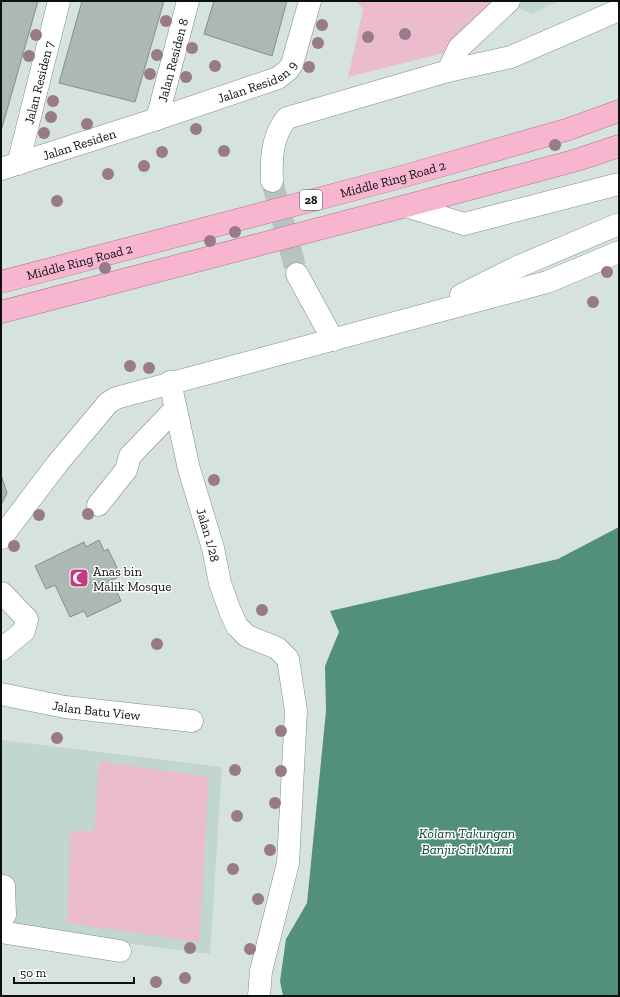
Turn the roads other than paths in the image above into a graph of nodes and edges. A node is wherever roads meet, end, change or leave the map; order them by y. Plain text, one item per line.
1 (59, 1) edge
2 (188, 1) edge
3 (310, 1) edge
4 (509, 1) edge
5 (619, 10) edge
6 (448, 71) junction
7 (619, 112) edge
8 (157, 119) junction
9 (619, 146) edge
10 (9, 167) edge
11 (272, 181) tunnel mouth
12 (619, 184) edge
13 (406, 206) junction
14 (619, 224) edge
15 (619, 252) edge
16 (297, 274) tunnel mouth
17 (1, 282) edge
18 (1, 312) edge
19 (421, 315) junction
20 (333, 340) junction
21 (170, 382) junction
22 (175, 409) junction
23 (98, 505) dead end
24 (1, 538) edge
25 (2, 593) edge
26 (1, 650) edge
27 (1, 694) edge
28 (192, 720) dead end
29 (4, 886) dead end
30 (1, 918) edge
31 (1, 932) edge
32 (120, 951) dead end
33 (259, 996) edge

1 - 10 street, Jalan Residen 7
2 - 8 street, Jalan Residen 8
3 - 8 street, Jalan Residen 9
4 - 6 street
5 - 6 street
6 - 11 street
7 - 17 highway, Middle Ring Road 2 / 28
8 - 10 street, Jalan Residen
9 - 13 highway, 28
12 - 13 street
13 - 18 highway, 28
14 - 19 street
15 - 19 street
16 - 20 street
19 - 20 street
20 - 21 street
21 - 22 street, Jalan 1/28
21 - 24 street
22 - 23 street
22 - 33 street, Jalan 1/28
25 - 26 street
27 - 28 street, Jalan Batu View
29 - 30 street
31 - 32 street

